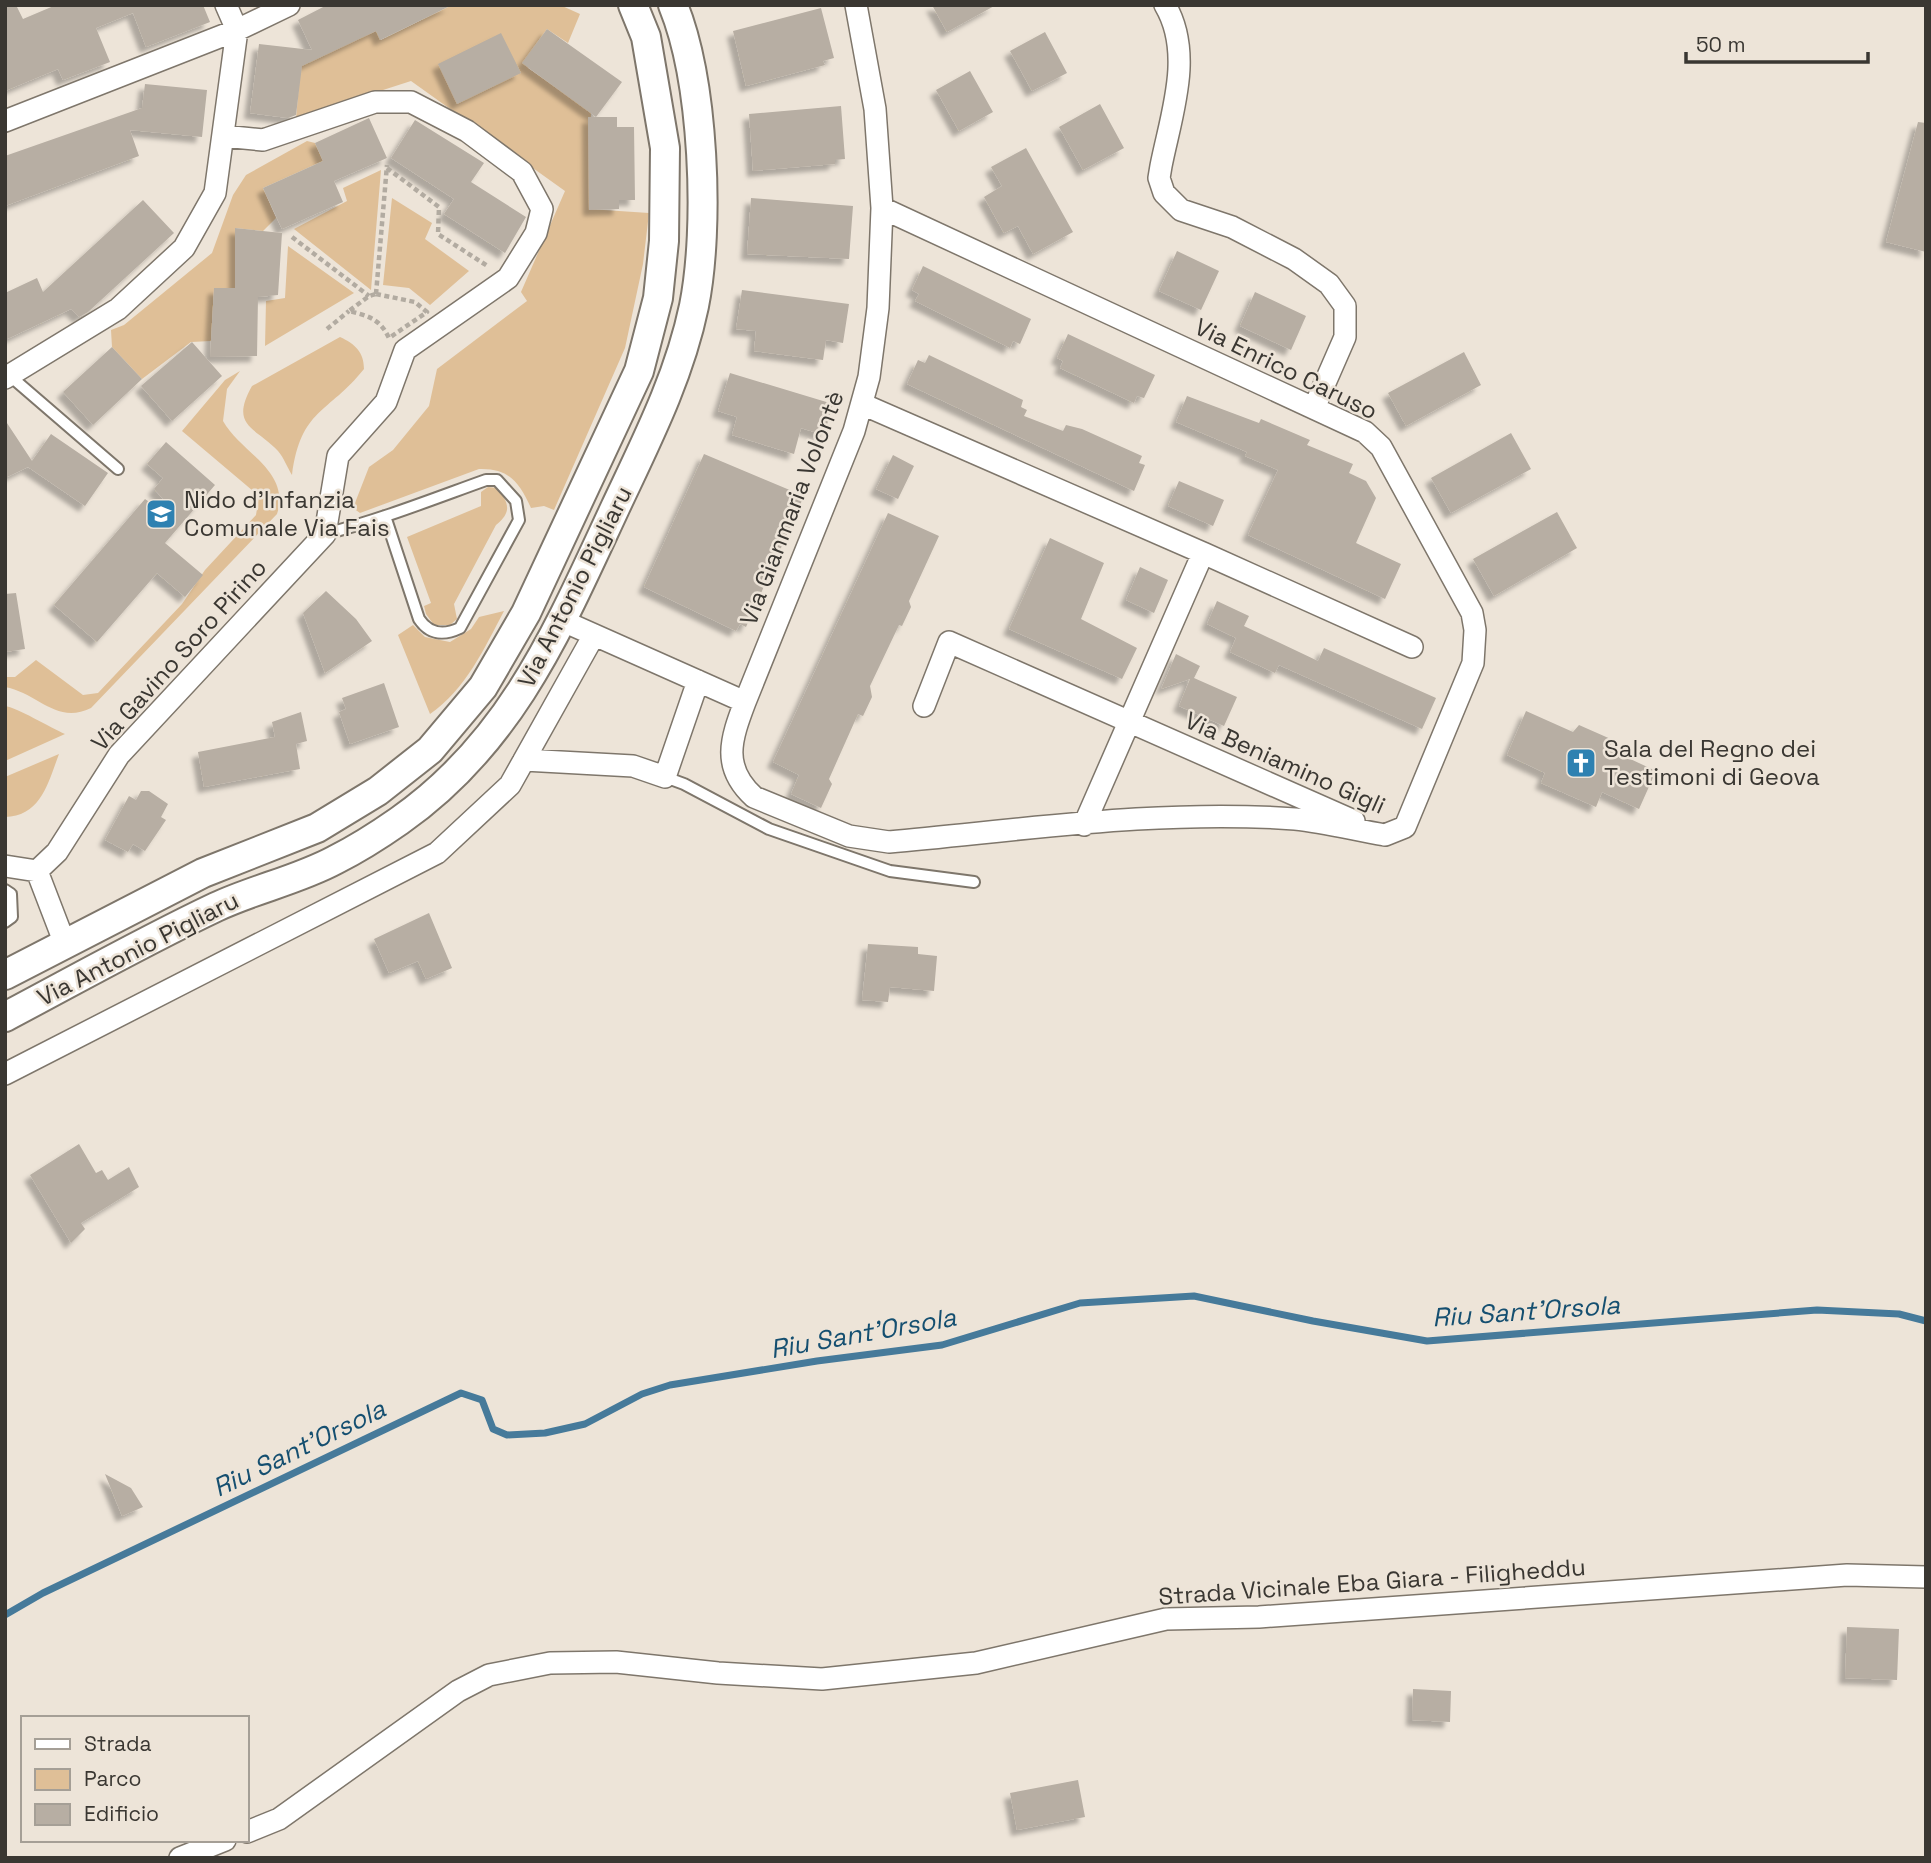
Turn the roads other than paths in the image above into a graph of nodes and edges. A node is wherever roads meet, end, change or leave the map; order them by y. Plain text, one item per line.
1 (226, 5) edge
2 (289, 5) edge
3 (633, 5) edge
4 (673, 5) edge
5 (856, 5) edge
6 (1169, 8) edge
7 (237, 30) junction
8 (5, 121) edge
9 (222, 136) junction
10 (882, 208) junction
11 (7, 377) edge
12 (862, 404) junction
13 (1314, 408) junction
14 (118, 469) dead end
15 (385, 516) junction
16 (325, 534) junction
17 (1203, 553) junction
18 (563, 621) junction
19 (594, 635) junction
20 (1412, 647) dead end
21 (698, 681) junction
22 (745, 702) junction
23 (924, 706) dead end
24 (1128, 721) junction
25 (524, 760) junction
26 (665, 777) junction
27 (1084, 825) junction
28 (1385, 835) junction
29 (5, 866) edge
30 (37, 871) junction
31 (974, 882) dead end
32 (5, 890) edge
33 (5, 922) edge
34 (65, 944) junction
35 (5, 975) edge
36 (5, 1017) edge
37 (5, 1074) edge
38 (1926, 1577) edge
39 (248, 1832) edge
40 (220, 1842) edge
41 (180, 1858) edge

1 - 7 street
2 - 7 street
3 - 34 main road, Via Antonio Pigliaru
4 - 18 main road, Via Antonio Pigliaru
5 - 10 street, Via Gianmaria Volontè
6 - 13 street
7 - 8 street
7 - 9 street
9 - 11 street
9 - 16 street
10 - 12 street, Via Gianmaria Volontè
10 - 13 street, Via Enrico Caruso
11 - 14 lane
12 - 17 street
12 - 22 street, Via Gianmaria Volontè
13 - 28 street, Via Enrico Caruso
15 - 15 lane
15 - 16 lane
16 - 30 street, Via Gavino Soro Pirino
17 - 20 street
17 - 24 street
18 - 19 street
18 - 36 main road, Via Antonio Pigliaru
19 - 21 street
19 - 25 street, Via Antonio Pigliaru
21 - 22 street
21 - 26 street
22 - 27 street, Via Beniamino Gigli
23 - 24 street, Via Beniamino Gigli
24 - 27 street
24 - 28 street, Via Beniamino Gigli
25 - 26 street
25 - 37 street, Via Antonio Pigliaru
26 - 31 lane
27 - 28 street, Via Beniamino Gigli
29 - 30 street
30 - 34 street
32 - 33 lane
34 - 35 main road, Via Antonio Pigliaru
38 - 39 street, Strada Vicinale Eba Giara - Filigheddu
40 - 41 street

